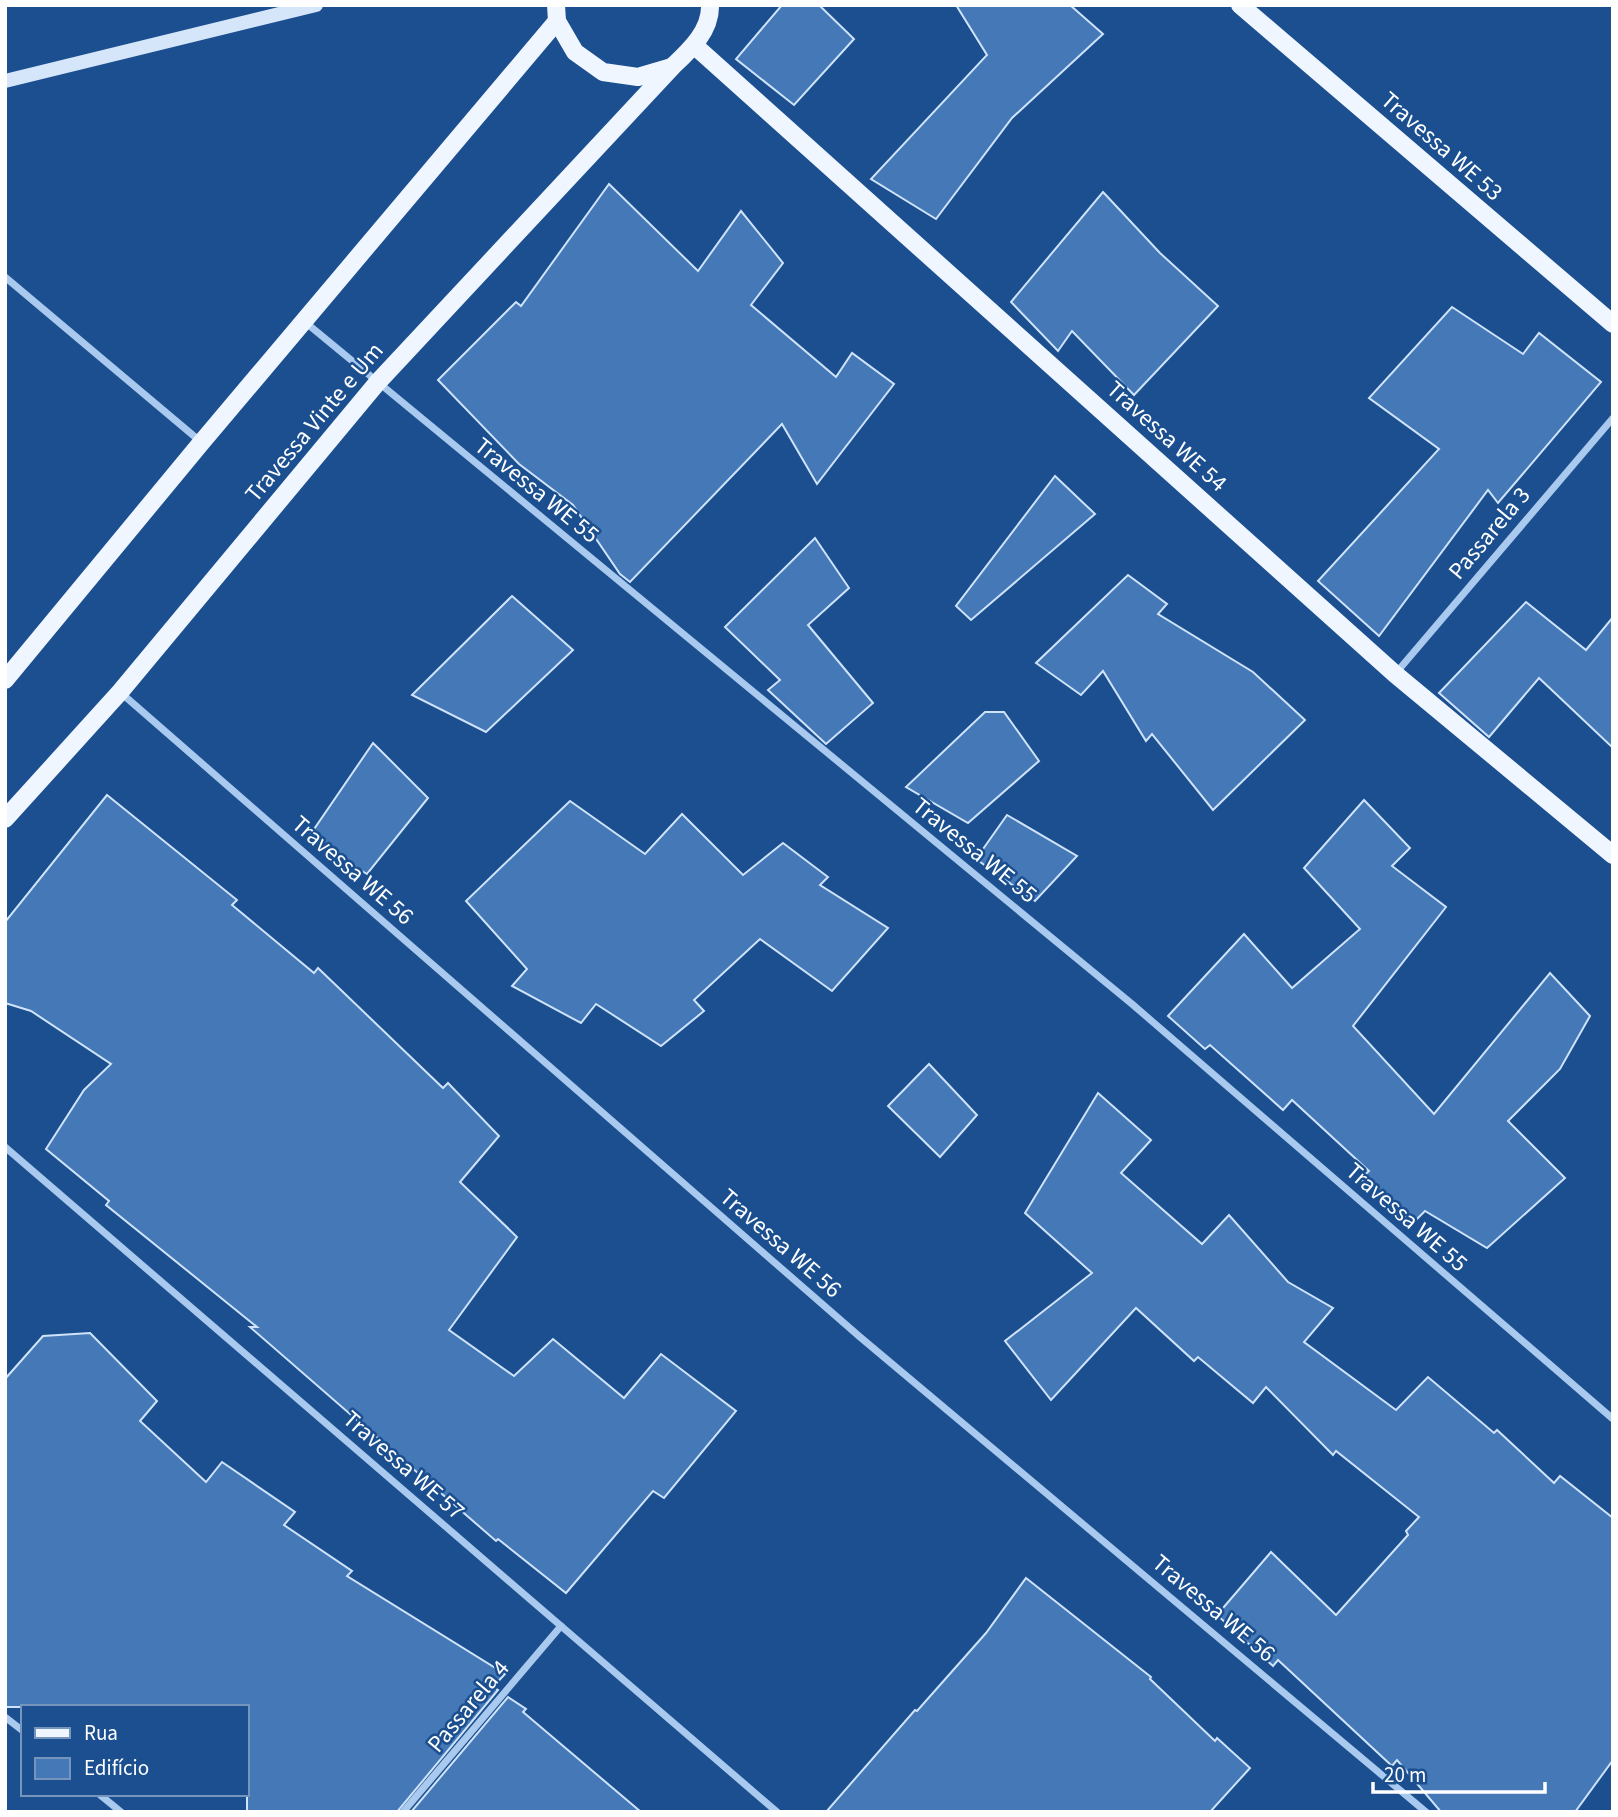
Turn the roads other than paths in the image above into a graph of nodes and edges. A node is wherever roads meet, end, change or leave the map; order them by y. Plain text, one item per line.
1 (316, 5) edge
2 (710, 5) edge
3 (1240, 5) edge
4 (298, 7) edge
5 (557, 13) edge
6 (695, 46) junction
7 (672, 67) junction
8 (5, 81) edge
9 (5, 277) edge
10 (303, 321) junction
11 (1613, 324) edge
12 (377, 383) junction
13 (1613, 418) edge
14 (201, 443) junction
15 (1395, 674) junction
16 (5, 680) edge
17 (120, 692) junction
18 (5, 819) edge
19 (1613, 855) edge
20 (5, 1147) edge
21 (1613, 1419) edge
22 (561, 1626) junction
23 (5, 1717) edge
24 (21, 1729) edge
25 (101, 1796) edge
26 (121, 1812) edge
27 (403, 1812) edge
28 (777, 1812) edge
29 (1426, 1812) edge

1 - 4 main road
2 - 6 main road
3 - 11 main road, Travessa WE 53
4 - 8 main road
5 - 7 main road
5 - 10 main road
6 - 7 main road, Travessa Vinte e Um
6 - 15 main road, Travessa WE 54
7 - 12 main road, Travessa Vinte e Um
9 - 14 street
10 - 12 street, Travessa WE 55
10 - 14 main road
12 - 17 main road, Travessa Vinte e Um
12 - 21 street, Travessa WE 55
13 - 15 street, Passarela 3
14 - 16 main road
15 - 19 main road, Travessa WE 54
17 - 18 main road, Travessa Vinte e Um
17 - 29 street, Travessa WE 56
20 - 22 street, Travessa WE 57
22 - 27 street, Passarela 4
22 - 28 street, Travessa WE 57
23 - 24 street
25 - 26 street

